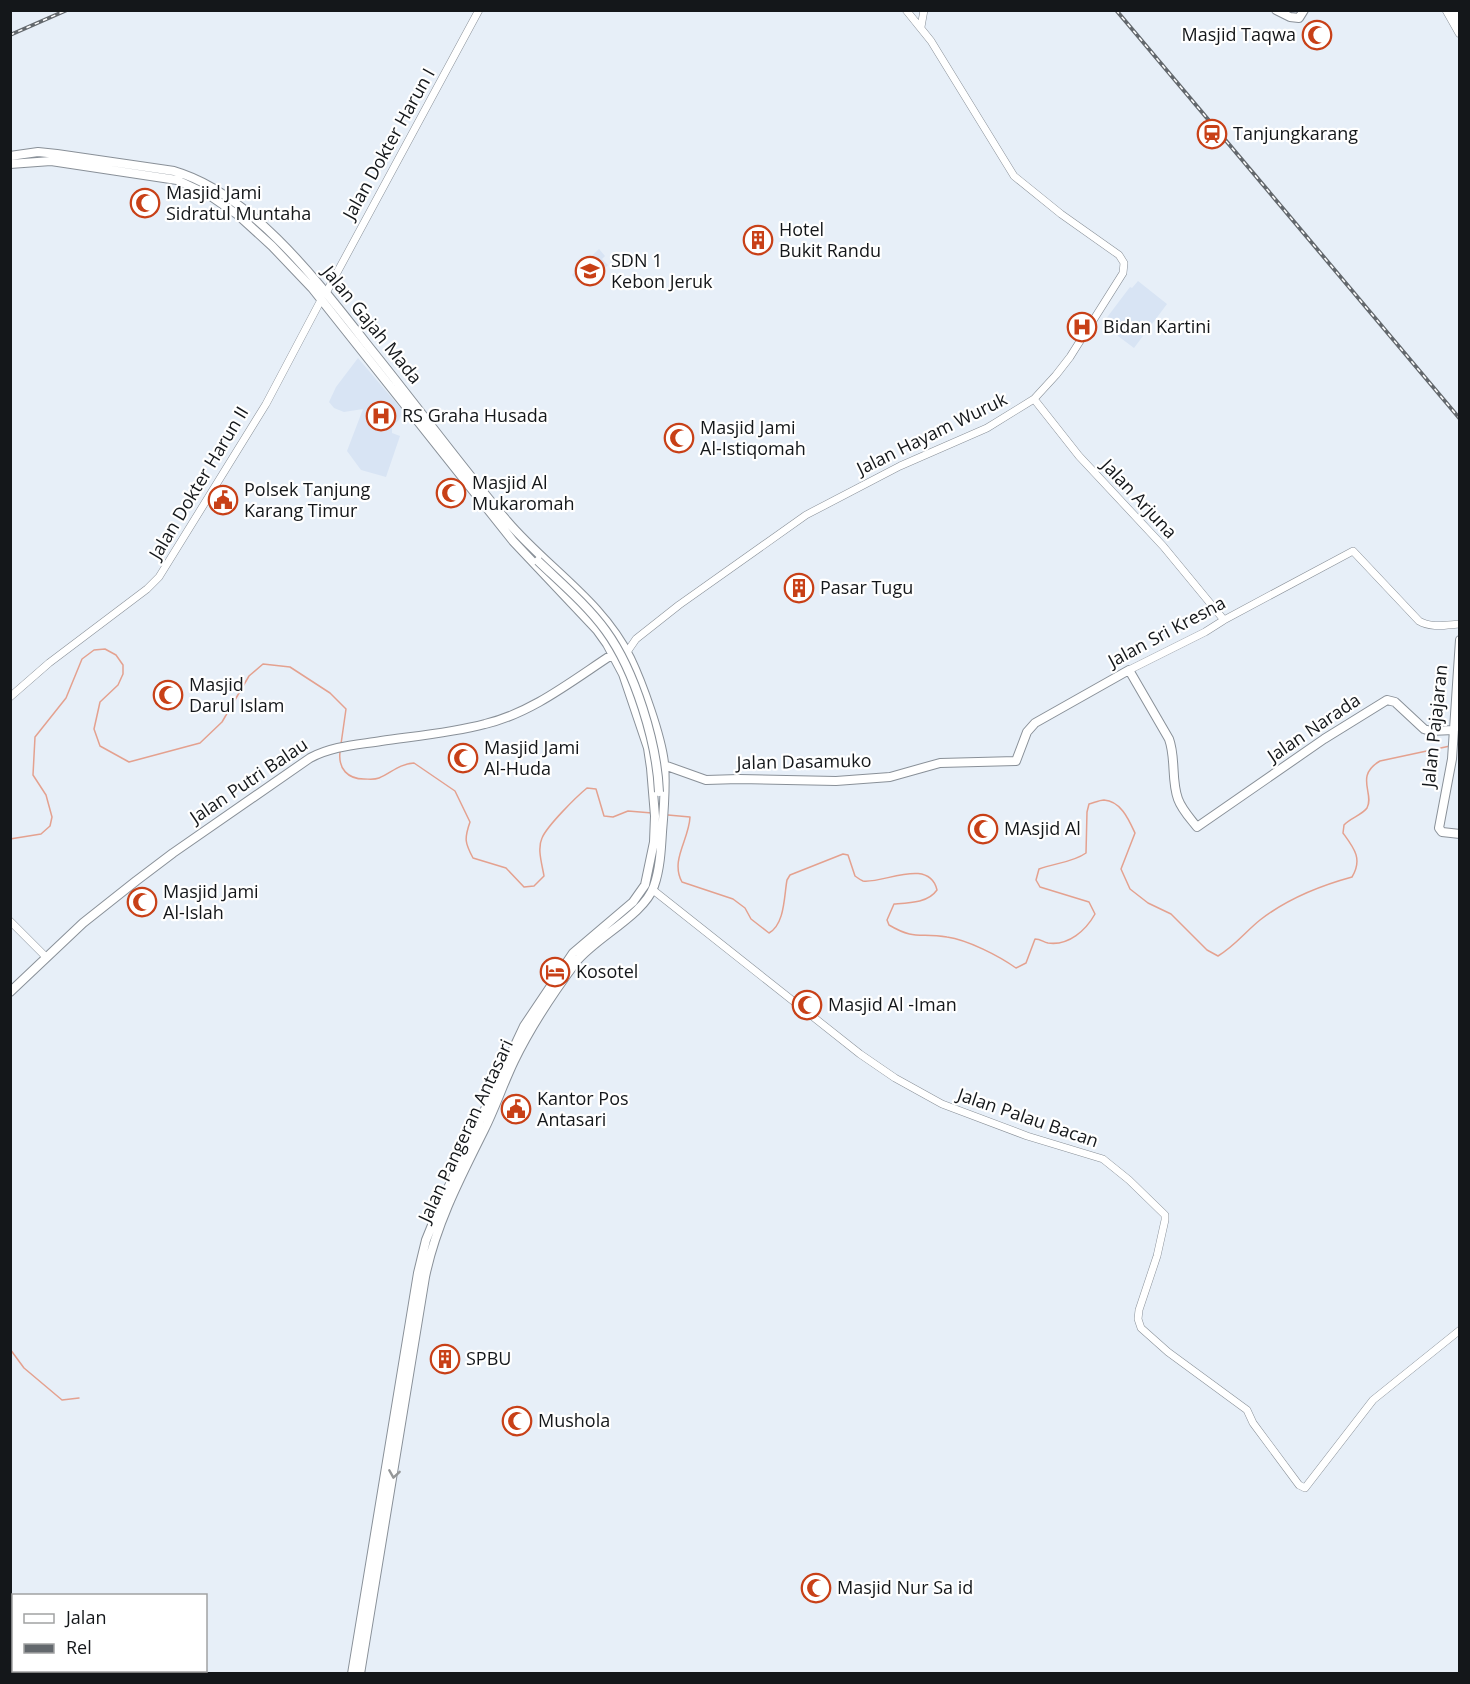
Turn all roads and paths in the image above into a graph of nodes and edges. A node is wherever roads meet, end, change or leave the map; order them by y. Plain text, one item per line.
1 (479, 10) edge
2 (924, 10) edge
3 (1276, 10) edge
4 (1447, 10) edge
5 (1456, 10) edge
6 (907, 11) edge
7 (1301, 14) edge
8 (1460, 18) edge
9 (921, 27) junction
10 (1460, 33) edge
11 (10, 156) edge
12 (10, 164) edge
13 (256, 226) junction
14 (324, 296) junction
15 (374, 361) junction
16 (1034, 399) junction
17 (531, 545) junction
18 (523, 552) junction
19 (537, 559) junction
20 (601, 614) junction
21 (1224, 620) junction
22 (591, 623) junction
23 (1460, 624) edge
24 (614, 631) junction
25 (602, 636) junction
26 (636, 639) junction
27 (1460, 640) edge
28 (627, 652) junction
29 (613, 654) junction
30 (1129, 670) junction
31 (643, 693) junction
32 (10, 697) edge
33 (631, 698) junction
34 (648, 708) junction
35 (636, 711) junction
36 (1454, 730) junction
37 (1016, 761) joint
38 (664, 765) junction
39 (659, 805) junction
40 (1460, 834) edge
41 (653, 890) junction
42 (10, 921) edge
43 (46, 957) junction
44 (10, 992) edge
45 (1460, 1330) edge
46 (395, 1436) junction
47 (393, 1449) junction
48 (352, 1674) edge
49 (360, 1674) edge

1 - 14 street, Jalan Dokter Harun I
2 - 9 street
3 - 7 main road
4 - 10 highway
5 - 8 highway
6 - 9 street, Jalan Hayam Wuruk
9 - 16 street, Jalan Hayam Wuruk
11 - 13 main road, Jalan Gajah Mada
12 - 13 main road, Jalan Gajah Mada
13 - 14 main road, Jalan Gajah Mada
14 - 15 main road, Jalan Gajah Mada
14 - 32 street, Jalan Dokter Harun II
15 - 17 main road, Jalan Gajah Mada
15 - 18 main road, Jalan Gajah Mada
16 - 21 street, Jalan Arjuna
16 - 26 street, Jalan Hayam Wuruk
17 - 19 main road
17 - 20 main road, Jalan Gajah Mada
18 - 19 main road
18 - 22 main road, Jalan Gajah Mada
19 - 39 main road, bridge
20 - 22 main road
20 - 24 main road, Jalan Gajah Mada
21 - 23 street, Jalan Sri Kresna
21 - 30 street, Jalan Sri Kresna
22 - 25 main road, Jalan Gajah Mada
24 - 25 main road
24 - 26 street
24 - 28 main road, Jalan Gajah Mada
25 - 29 main road, Jalan Gajah Mada
26 - 28 street, Jalan Hayam Wuruk
27 - 36 main road, Jalan Pajajaran
28 - 31 main road, Jalan Pangeran Antasari
29 - 33 main road, Jalan Pangeran Antasari
29 - 43 main road, Jalan Putri Balau
30 - 36 main road, Jalan Narada
30 - 37 main road, Jalan Sri Kresna
31 - 33 main road
31 - 34 main road, Jalan Pangeran Antasari
33 - 35 main road, Jalan Pangeran Antasari
34 - 35 main road
34 - 38 main road, Jalan Pangeran Antasari
35 - 39 main road, Jalan Pangeran Antasari
36 - 40 main road, Jalan Pajajaran
37 - 38 main road, Jalan Dasamuko
38 - 39 main road, Jalan Pangeran Antasari
39 - 41 main road, Jalan Pangeran Antasari
39 - 46 main road, Jalan Pangeran Antasari
41 - 45 street, Jalan Palau Bacan
41 - 46 main road, Jalan Pangeran Antasari
42 - 43 street
43 - 44 main road, Jalan Putri Balau
46 - 47 main road, Jalan Pangeran Antasari
47 - 48 main road, Jalan Pangeran Antasari
47 -> 49 main road, Jalan Pangeran Antasari

